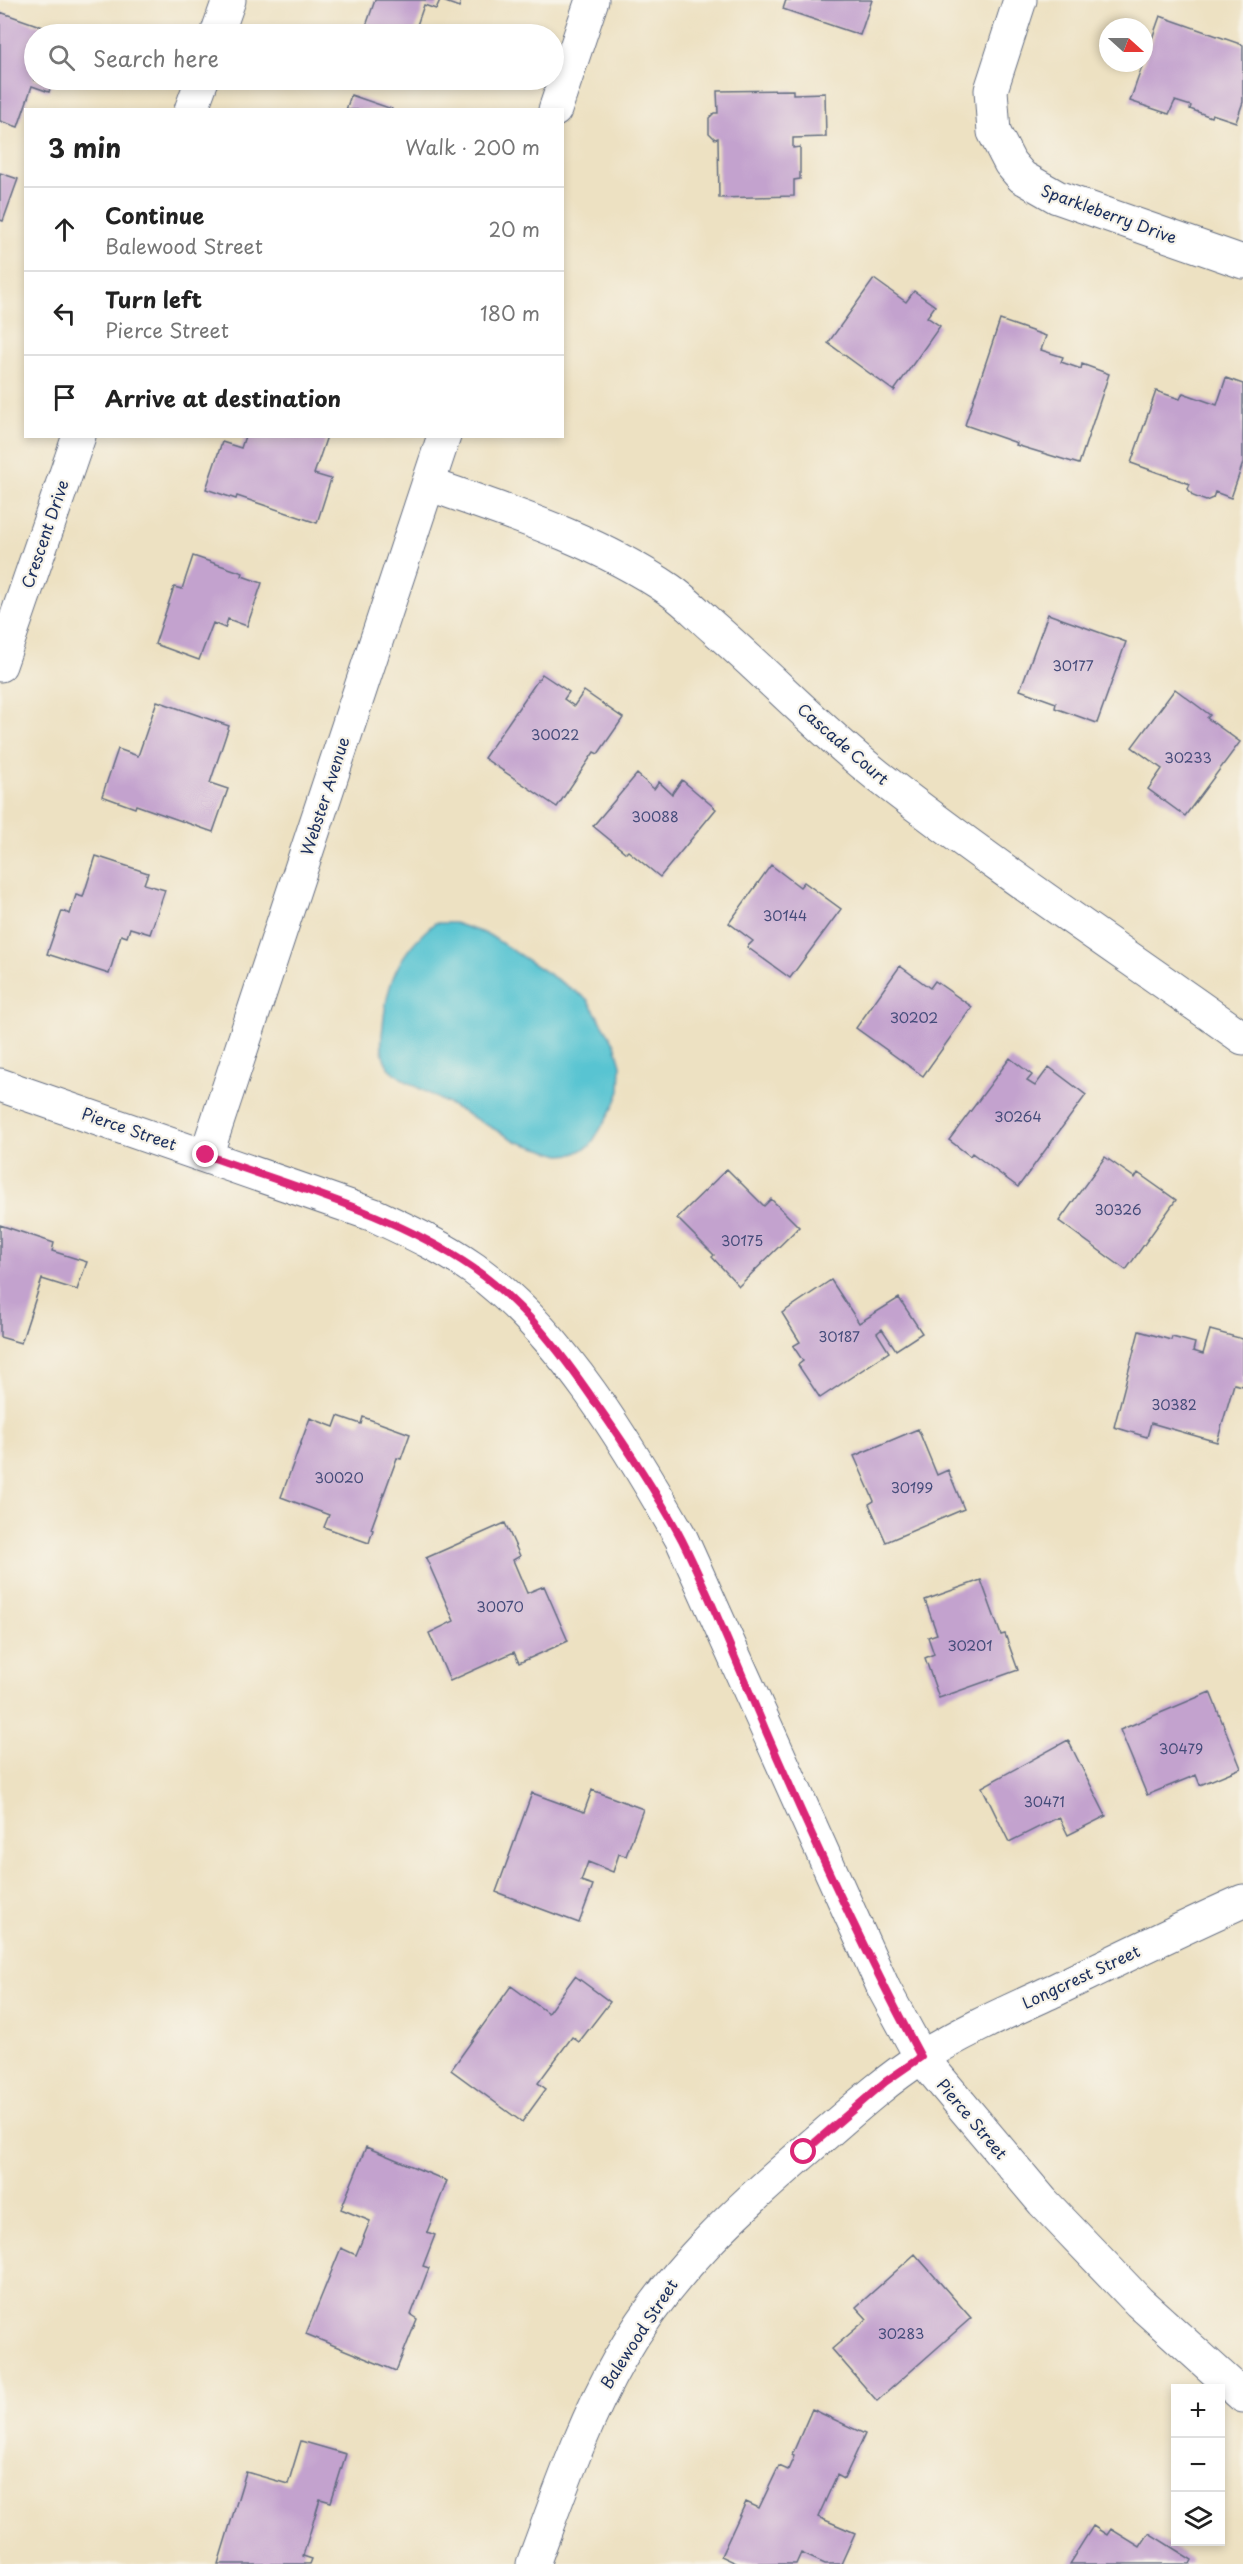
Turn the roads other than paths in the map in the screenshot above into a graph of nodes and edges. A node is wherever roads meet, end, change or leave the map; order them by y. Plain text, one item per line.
1 (229, 0) edge
2 (591, 0) edge
3 (1020, 0) edge
4 (221, 24) edge
5 (564, 82) edge
6 (198, 90) edge
7 (562, 90) edge
8 (192, 108) edge
9 (556, 108) edge
10 (1243, 262) edge
11 (78, 438) edge
12 (443, 438) edge
13 (428, 484) junction
14 (0, 665) edge
15 (1243, 1038) edge
16 (0, 1084) edge
17 (206, 1155) junction
18 (1243, 1901) edge
19 (921, 2057) junction
20 (1243, 2396) edge
21 (533, 2564) edge

1 - 4 street
2 - 5 street
3 - 10 street, Sparkleberry Drive
6 - 8 street
7 - 9 street
11 - 14 street, Crescent Drive
12 - 13 street, Webster Avenue
13 - 15 street, Cascade Court
13 - 17 street, Webster Avenue
16 - 17 street, Pierce Street
17 - 19 street, Pierce Street
18 - 19 street, Longcrest Street
19 - 20 street, Pierce Street
19 - 21 street, Balewood Street

